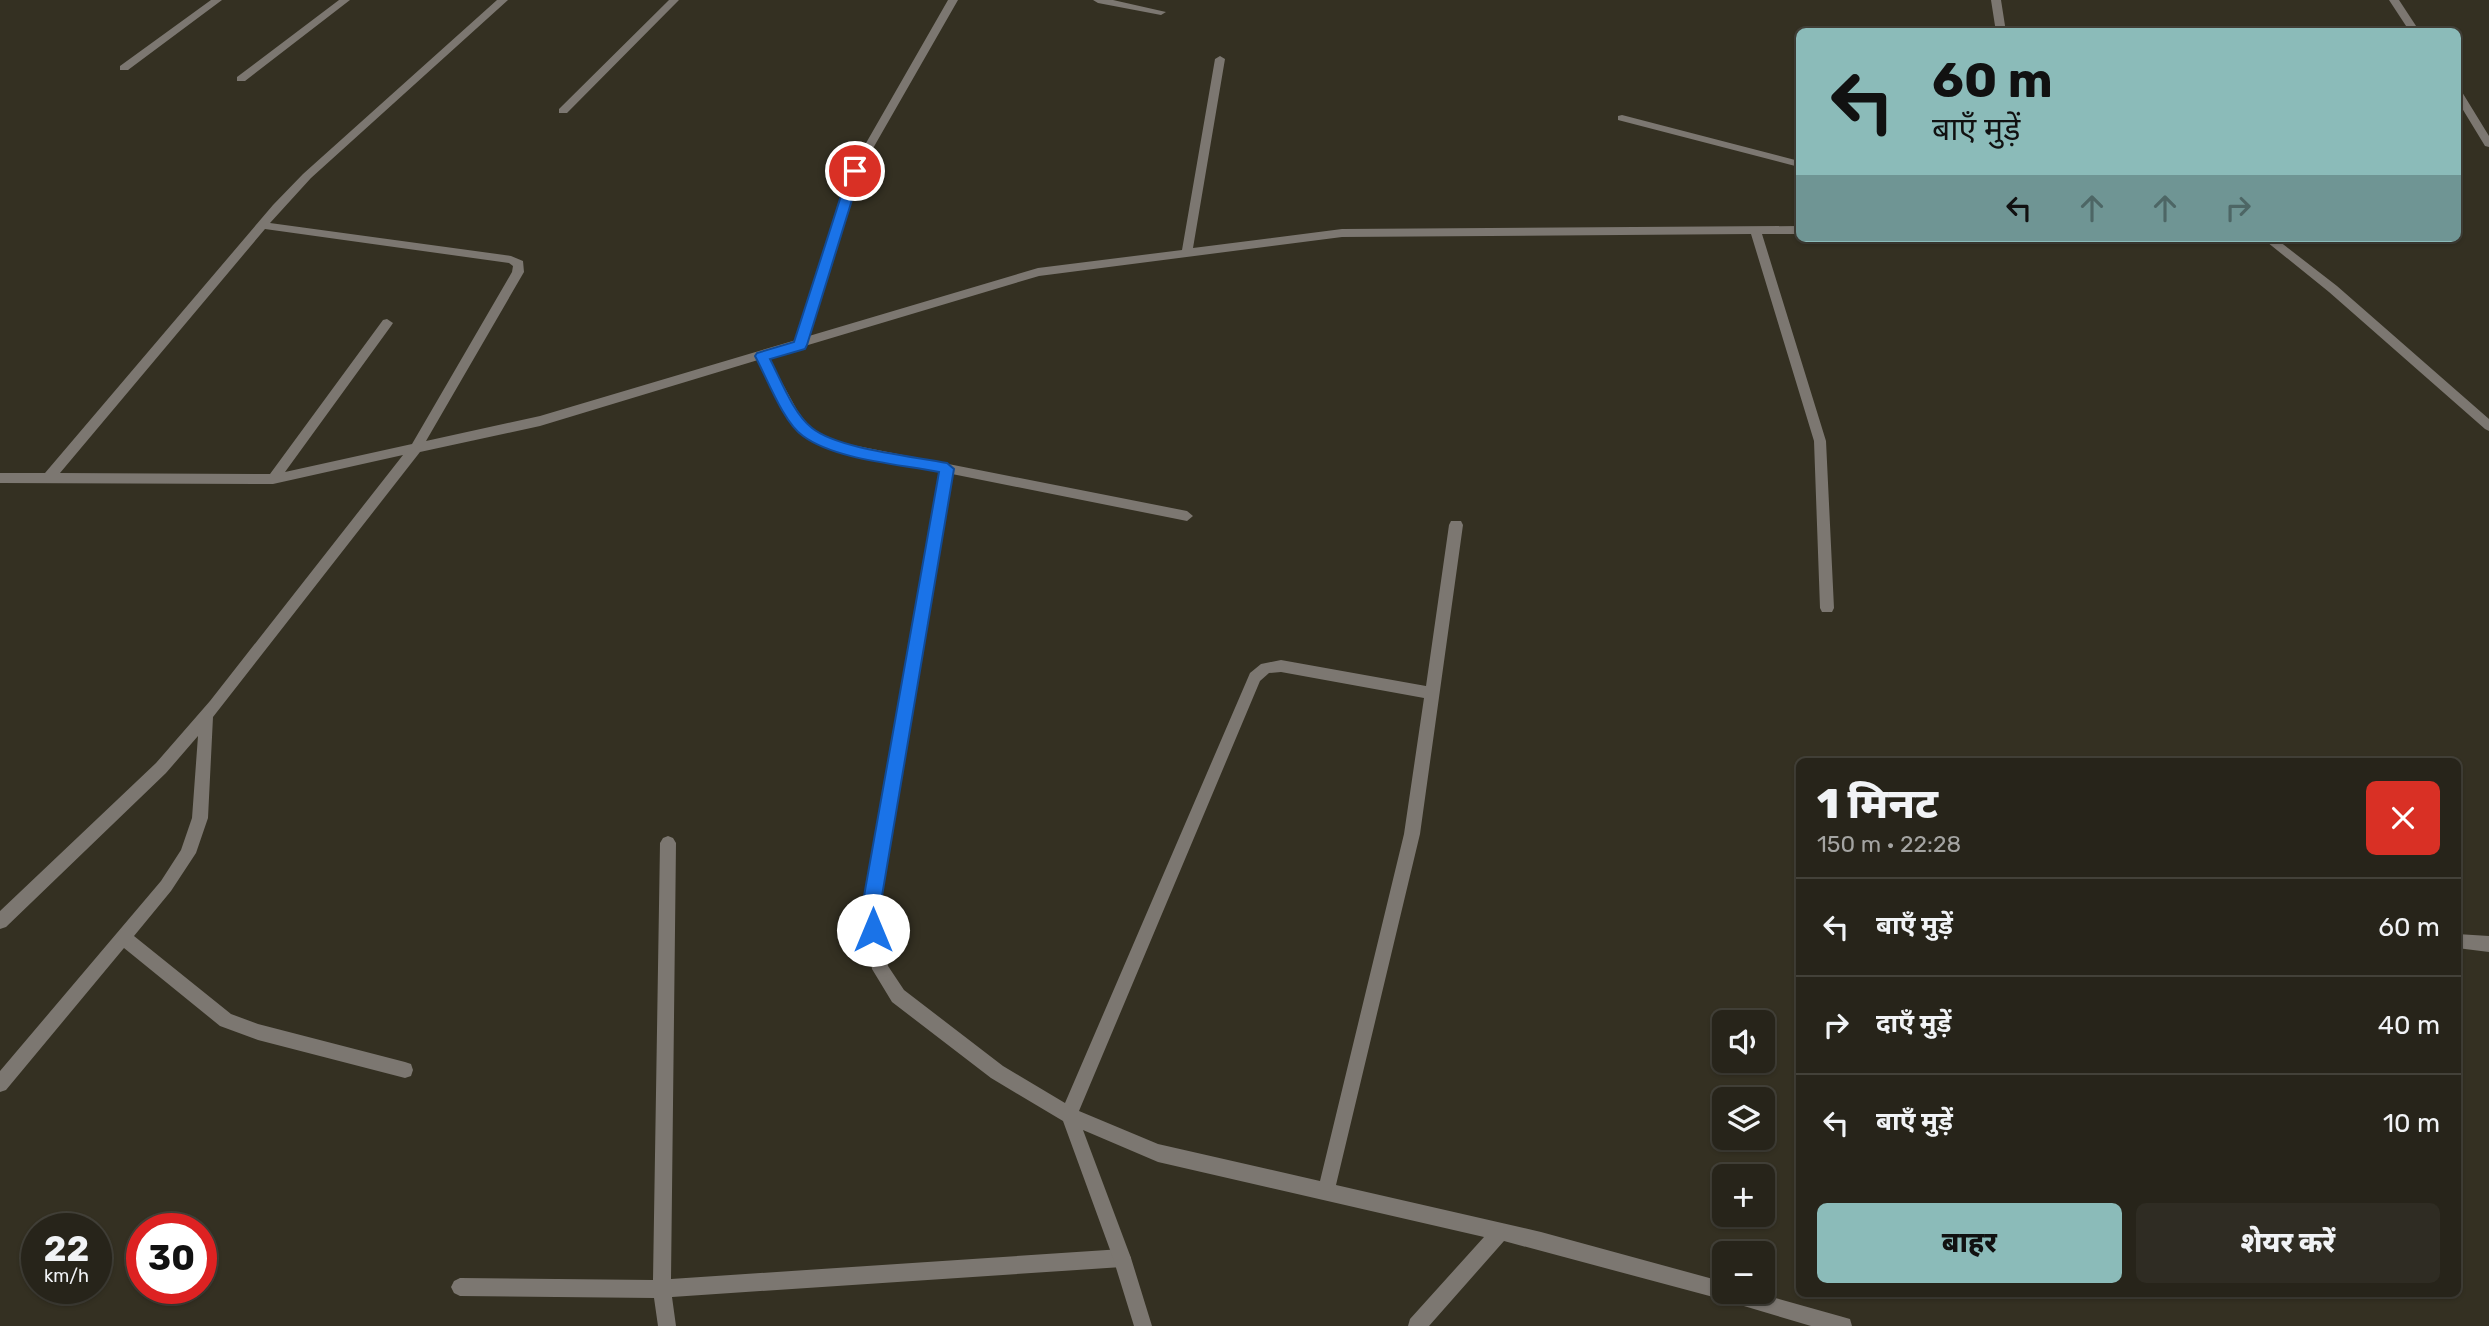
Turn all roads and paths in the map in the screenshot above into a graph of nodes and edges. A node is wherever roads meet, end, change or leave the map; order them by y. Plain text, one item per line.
1 (217, 0) edge
2 (345, 0) edge
3 (503, 0) edge
4 (674, 0) edge
5 (953, 0) edge
6 (1098, 0) edge
7 (1996, 0) edge
8 (2394, 0) edge
9 (1161, 12) dead end
10 (2000, 28) edge
11 (2412, 28) edge
12 (1220, 59) dead end
13 (124, 68) dead end
14 (241, 79) dead end
15 (2461, 98) edge
16 (563, 111) dead end
17 (1622, 118) dead end
18 (2489, 144) edge
19 (1796, 163) edge
20 (262, 225) junction
21 (1755, 230) junction
22 (1796, 230) edge
23 (2273, 242) edge
24 (1186, 253) junction
25 (387, 323) dead end
26 (800, 345) junction
27 (762, 356) junction
28 (2489, 426) edge
29 (416, 448) junction
30 (947, 469) junction
31 (0, 478) edge
32 (48, 478) junction
33 (273, 479) junction
34 (1187, 516) dead end
35 (1456, 525) dead end
36 (1827, 608) dead end
37 (1432, 693) junction
38 (206, 716) junction
39 (668, 843) dead end
40 (0, 922) edge
41 (123, 937) junction
42 (2461, 941) edge
43 (2489, 944) edge
44 (405, 1070) dead end
45 (0, 1084) edge
46 (1069, 1115) junction
47 (1326, 1191) junction
48 (1500, 1232) junction
49 (1122, 1258) junction
50 (460, 1287) dead end
51 (1712, 1288) edge
52 (663, 1289) junction
53 (1766, 1304) edge
54 (667, 1326) edge
55 (1143, 1326) edge
56 (1417, 1326) edge
57 (1843, 1326) edge

1 - 13 street
2 - 14 street
3 - 20 street
4 - 16 street
5 - 26 street
6 - 9 street
7 - 10 street
8 - 11 street
12 - 24 street
15 - 18 street
17 - 19 street
20 - 29 street
20 - 32 street
21 - 22 street
21 - 24 street
21 - 36 street
23 - 28 street
24 - 26 street
25 - 33 street
26 - 27 street
27 - 29 street
27 - 30 street
29 - 33 street
29 - 38 street
30 - 34 street
30 - 46 street
31 - 32 street
32 - 33 street
35 - 37 street
37 - 46 street
37 - 47 street
38 - 40 street
38 - 41 street
39 - 52 street
41 - 44 street
41 - 45 street
42 - 43 street
46 - 47 street
46 - 49 street
47 - 48 street
48 - 51 street
48 - 56 street
49 - 52 street
49 - 55 street
50 - 52 street
52 - 54 street
53 - 57 street

